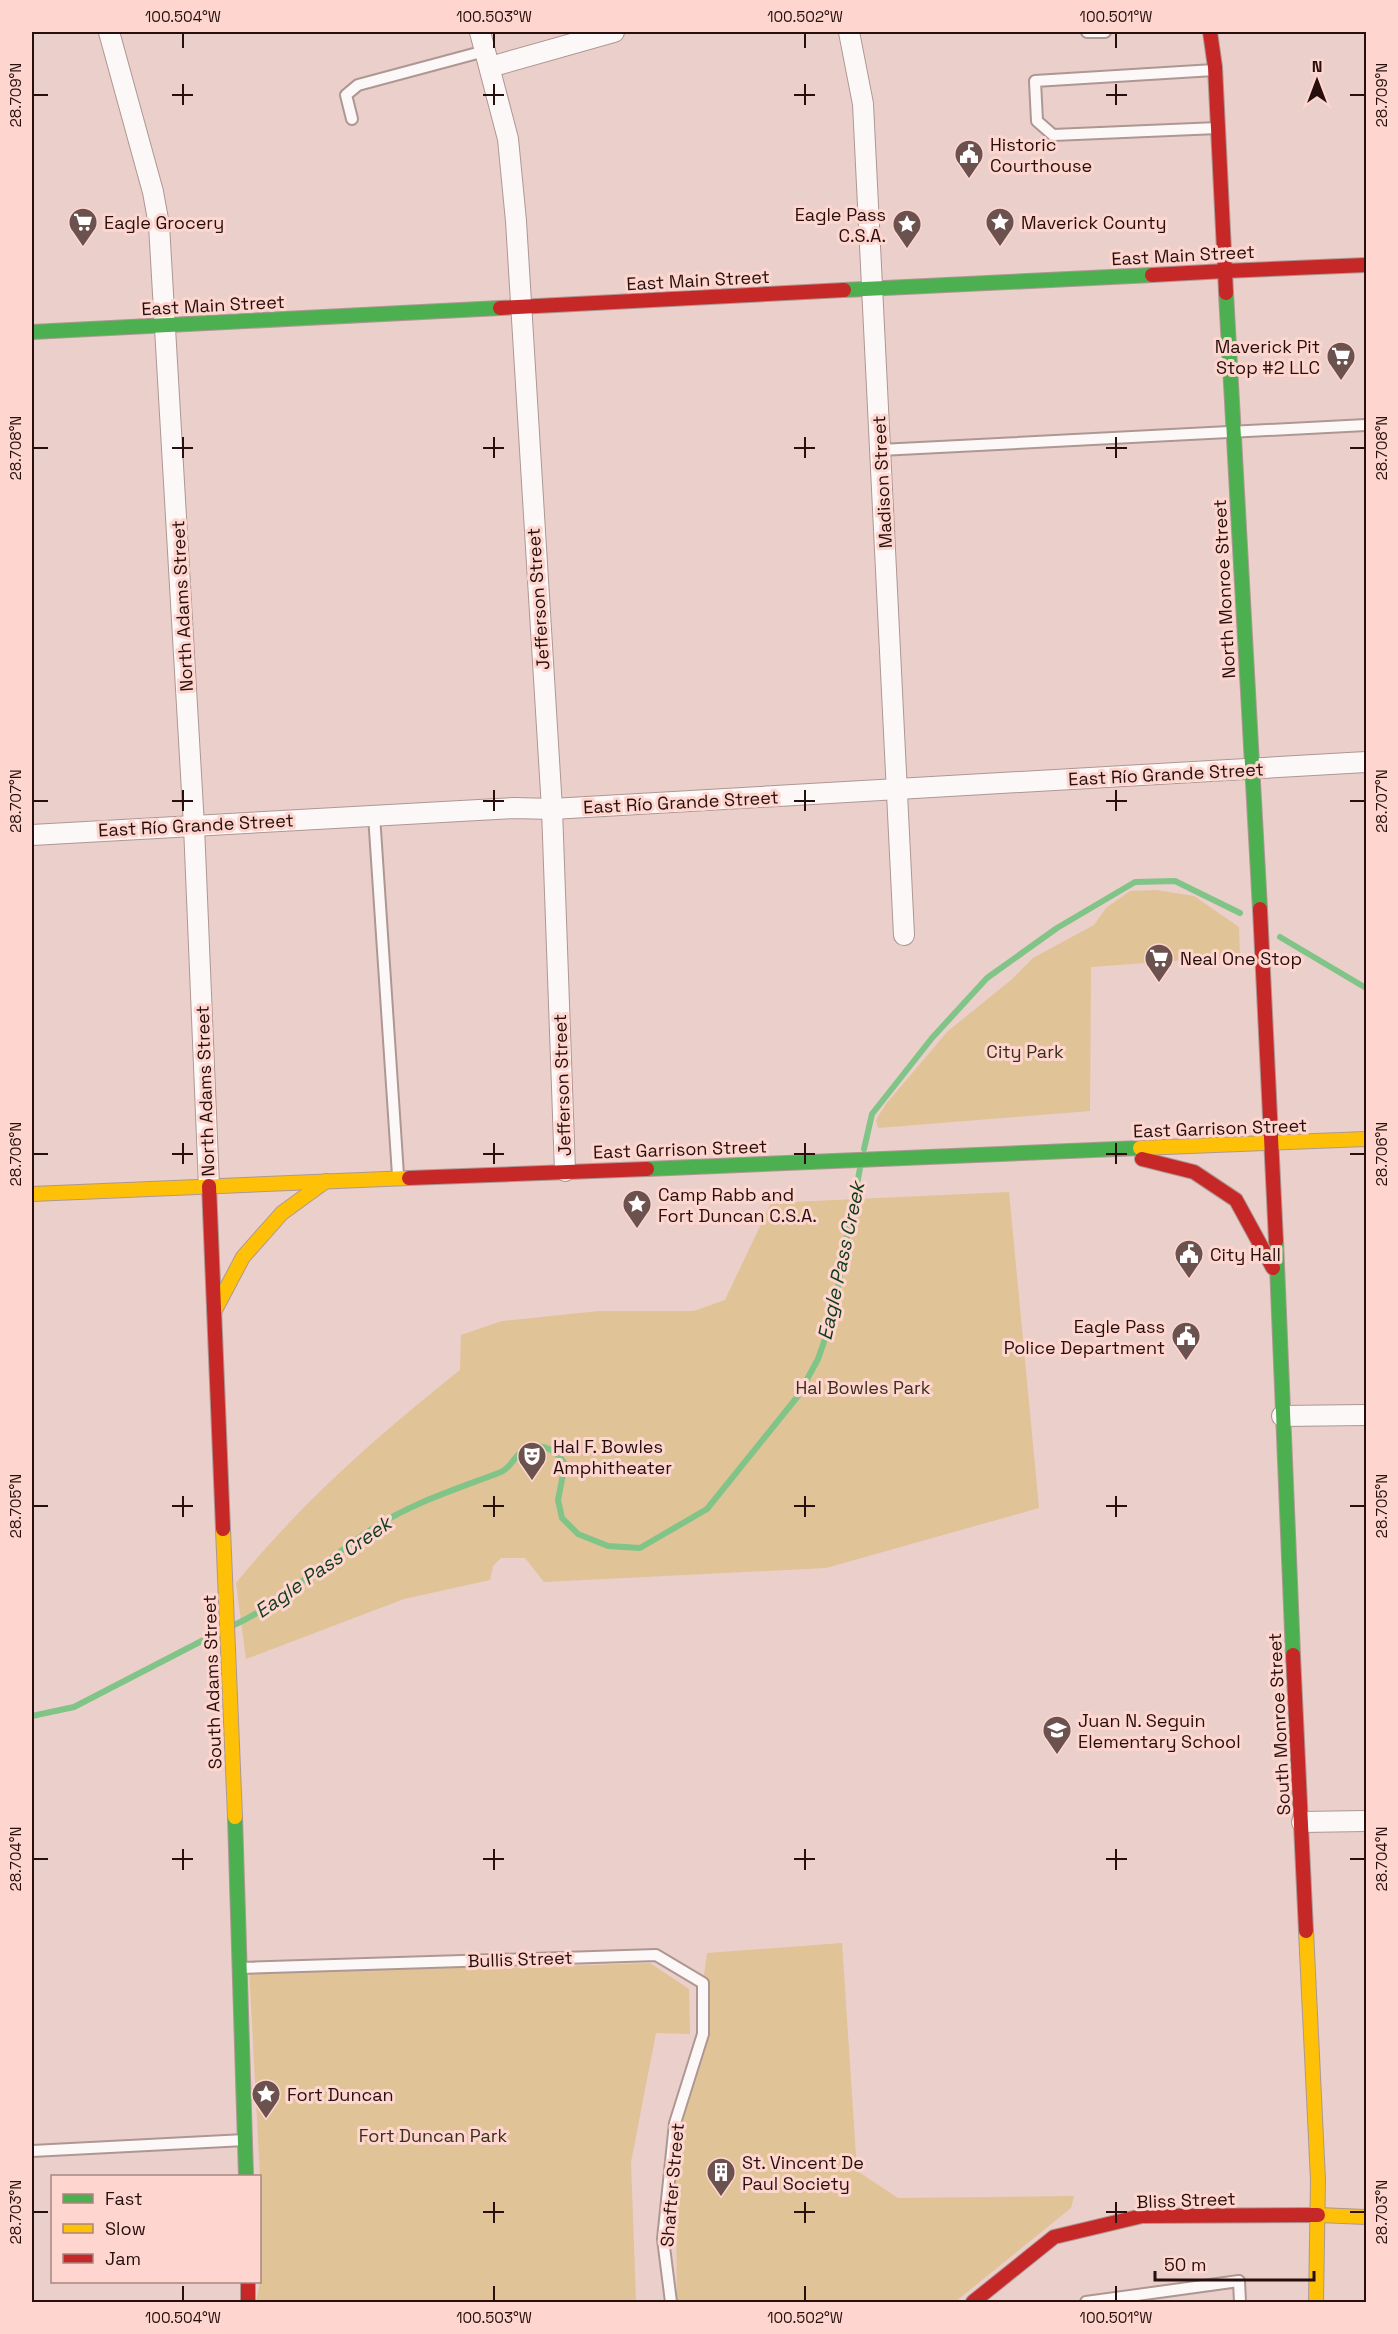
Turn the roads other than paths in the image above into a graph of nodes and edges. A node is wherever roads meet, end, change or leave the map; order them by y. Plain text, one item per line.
1 (109, 32) edge
2 (480, 32) edge
3 (614, 32) edge
4 (849, 32) edge
5 (1087, 32) edge
6 (1105, 32) edge
7 (1210, 32) edge
8 (488, 59) junction
9 (1215, 70) junction
10 (352, 120) dead end
11 (1218, 128) junction
12 (1366, 265) edge
13 (1225, 271) junction
14 (874, 290) junction
15 (519, 307) junction
16 (166, 325) junction
17 (32, 332) edge
18 (1366, 425) edge
19 (1234, 432) junction
20 (880, 450) junction
21 (1366, 762) edge
22 (1251, 769) junction
23 (899, 790) junction
24 (552, 809) junction
25 (374, 815) junction
26 (194, 826) junction
27 (32, 835) edge
28 (904, 935) dead end
29 (1366, 1139) edge
30 (1273, 1144) junction
31 (1109, 1151) junction
32 (565, 1171) junction
33 (398, 1178) junction
34 (326, 1181) junction
35 (209, 1186) junction
36 (32, 1194) edge
37 (1277, 1274) junction
38 (214, 1312) junction
39 (1366, 1415) edge
40 (1282, 1416) junction
41 (1366, 1821) edge
42 (1302, 1822) junction
43 (241, 1968) junction
44 (691, 2070) joint
45 (245, 2140) junction
46 (32, 2151) edge
47 (246, 2175) edge
48 (1318, 2216) junction
49 (1366, 2217) edge
50 (248, 2283) edge
51 (248, 2302) edge
52 (671, 2302) edge
53 (973, 2302) edge
54 (1086, 2302) edge
55 (1240, 2302) edge
56 (1316, 2302) edge

1 - 16 street, North Adams Street
2 - 8 street, Jefferson Street
3 - 8 street
4 - 14 street, Madison Street
5 - 6 lane
7 - 9 main road, North Monroe Street
8 - 10 lane
8 - 15 street, Jefferson Street
9 - 11 main road, North Monroe Street
9 - 11 lane
11 - 13 main road, North Monroe Street
12 - 13 main road, East Main Street
13 - 14 main road, East Main Street
13 - 19 main road, North Monroe Street
14 - 15 main road, East Main Street
14 - 20 street, Madison Street
15 - 16 main road, East Main Street
15 - 24 street, Jefferson Street
16 - 17 main road, East Main Street
16 - 26 street, North Adams Street
18 - 19 lane
19 - 20 lane
19 - 22 main road, North Monroe Street
20 - 23 street, Madison Street
21 - 22 street, East Río Grande Street
22 - 23 street, East Río Grande Street
22 - 30 main road, North Monroe Street
23 - 24 street, East Río Grande Street
23 - 28 street, Madison Street
24 - 25 street, East Río Grande Street
24 - 32 street, Jefferson Street
25 - 26 street, East Río Grande Street
25 - 33 lane
26 - 27 street, East Río Grande Street
26 - 35 street, North Adams Street
29 - 30 main road, East Garrison Street
30 - 31 main road, East Garrison Street
30 - 37 main road, South Monroe Street
31 - 32 main road, East Garrison Street
31 - 37 main road
32 - 33 main road, East Garrison Street
33 - 34 main road, East Garrison Street
34 - 35 main road, East Garrison Street
34 - 38 main road
35 - 36 main road, East Garrison Street
35 - 38 main road, South Adams Street
37 - 40 main road, South Monroe Street
38 - 43 main road, South Adams Street
39 - 40 street
40 - 42 main road, South Monroe Street
41 - 42 street
42 - 48 main road, South Monroe Street
43 - 44 lane, Bullis Street
43 - 45 main road, South Adams Street
44 - 52 lane, Shafter Street
45 - 46 lane
45 - 47 main road, South Adams Street
48 - 49 main road, Bliss Street
48 - 53 main road, Bliss Street
48 - 56 main road, South Monroe Street
50 - 51 main road
54 - 55 lane

